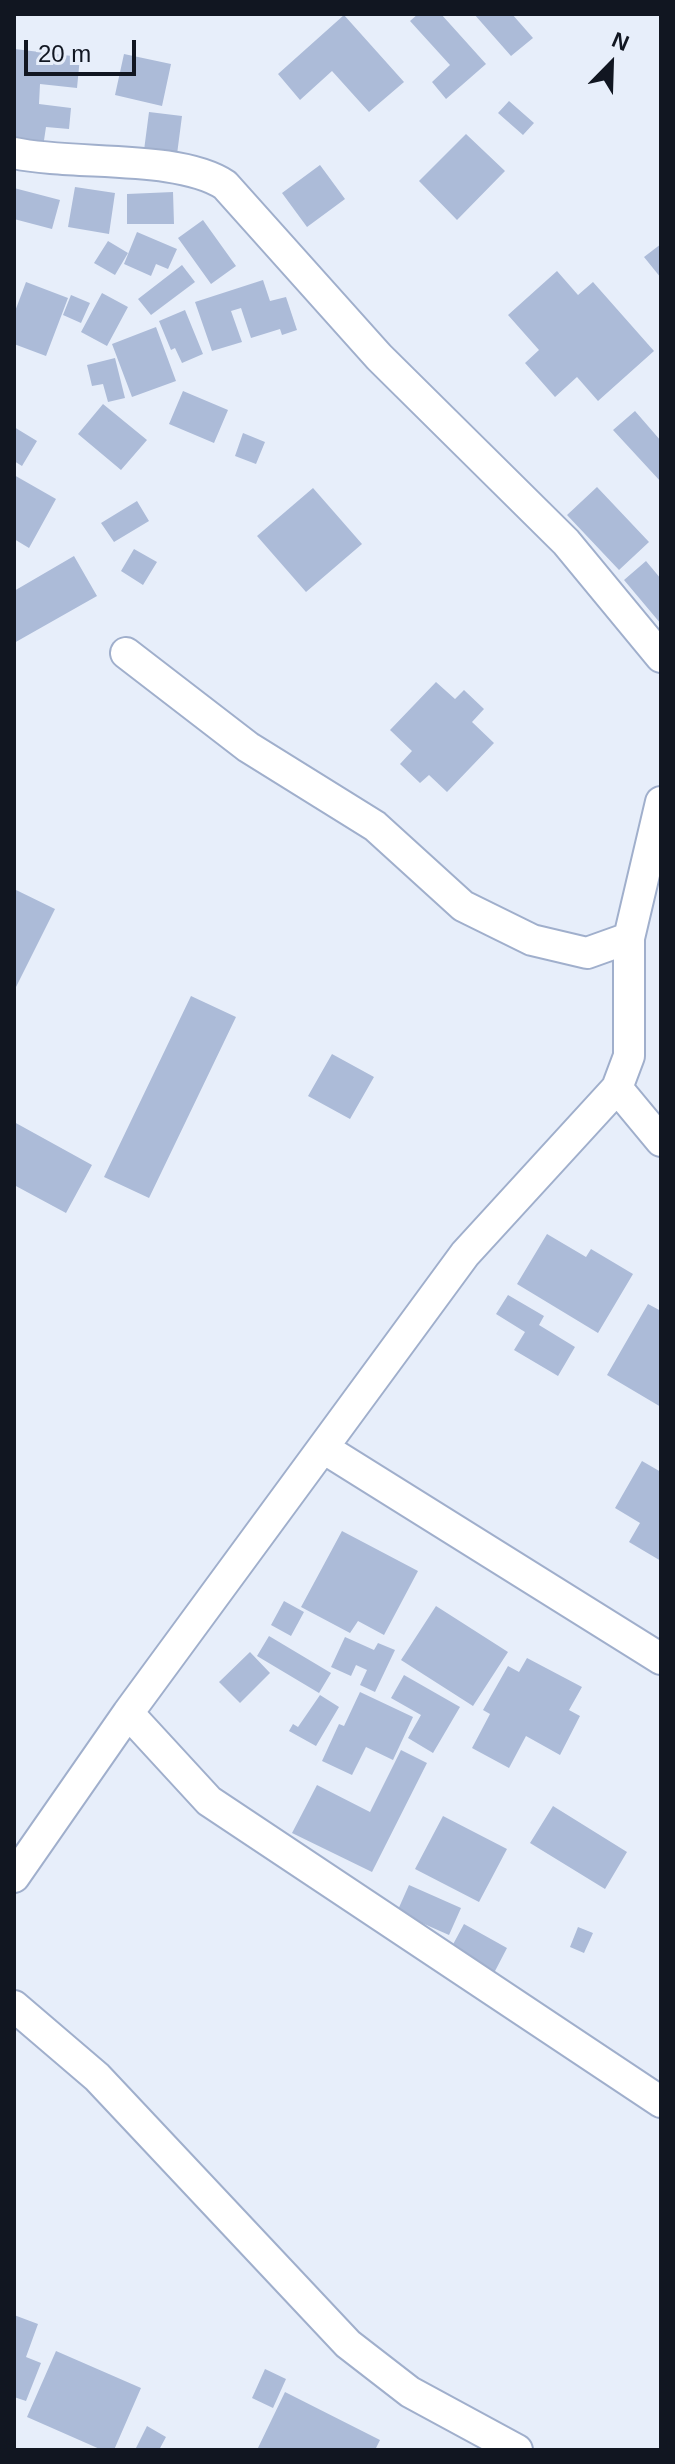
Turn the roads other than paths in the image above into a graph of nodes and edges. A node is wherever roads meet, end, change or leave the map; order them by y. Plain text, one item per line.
1 (14, 153) edge
2 (126, 653) dead end
3 (661, 657) edge
4 (660, 812) edge
5 (629, 938) junction
6 (617, 1088) junction
7 (661, 1141) edge
8 (325, 1449) junction
9 (661, 1659) edge
10 (128, 1713) junction
11 (14, 1877) edge
12 (14, 2006) edge
13 (661, 2102) edge
14 (517, 2450) edge

1 - 3 street
2 - 5 street
4 - 5 street
5 - 6 street
6 - 7 street
6 - 8 street
8 - 9 street
8 - 10 street
10 - 11 street
10 - 13 street
12 - 14 street

